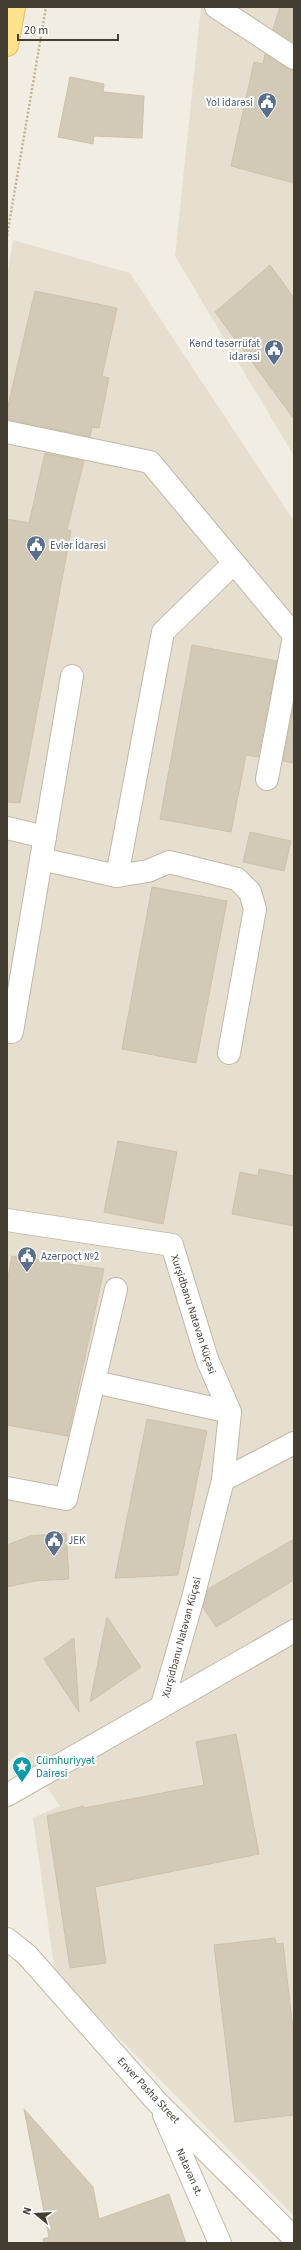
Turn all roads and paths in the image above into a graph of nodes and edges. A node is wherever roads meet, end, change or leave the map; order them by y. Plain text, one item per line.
1 (14, 7) edge
2 (46, 7) edge
3 (216, 7) edge
4 (7, 45) edge
5 (294, 58) edge
6 (7, 236) edge
7 (7, 432) edge
8 (234, 563) junction
9 (294, 636) edge
10 (72, 676) dead end
11 (267, 779) dead end
12 (7, 828) edge
13 (45, 837) junction
14 (41, 859) junction
15 (117, 876) junction
16 (7, 1032) edge
17 (229, 1053) dead end
18 (7, 1220) edge
19 (116, 1290) dead end
20 (95, 1382) junction
21 (230, 1412) junction
22 (294, 1442) edge
23 (223, 1480) junction
24 (7, 1488) edge
25 (294, 1631) edge
26 (162, 1706) junction
27 (7, 1795) edge
28 (7, 1939) edge
29 (157, 2102) junction
30 (294, 2238) edge
31 (220, 2243) edge

1 - 4 main road
2 - 6 path
3 - 5 street
7 - 8 street
8 - 9 street
8 - 15 street
9 - 11 street
10 - 13 street
12 - 13 street
13 - 14 street
14 - 15 street
14 - 16 street
15 - 17 street
18 - 21 street, Xurşidbanu Natəvan Küçəsi
19 - 20 street
20 - 21 street
20 - 24 street
21 - 23 street, Xurşidbanu Natəvan Küçəsi
22 - 23 street
23 - 26 street, Xurşidbanu Natəvan Küçəsi
25 - 26 street
26 - 27 street
28 - 29 street, Enver Pasha Street
29 - 30 street, Enver Pasha Street
29 - 31 street, Natavan st.

